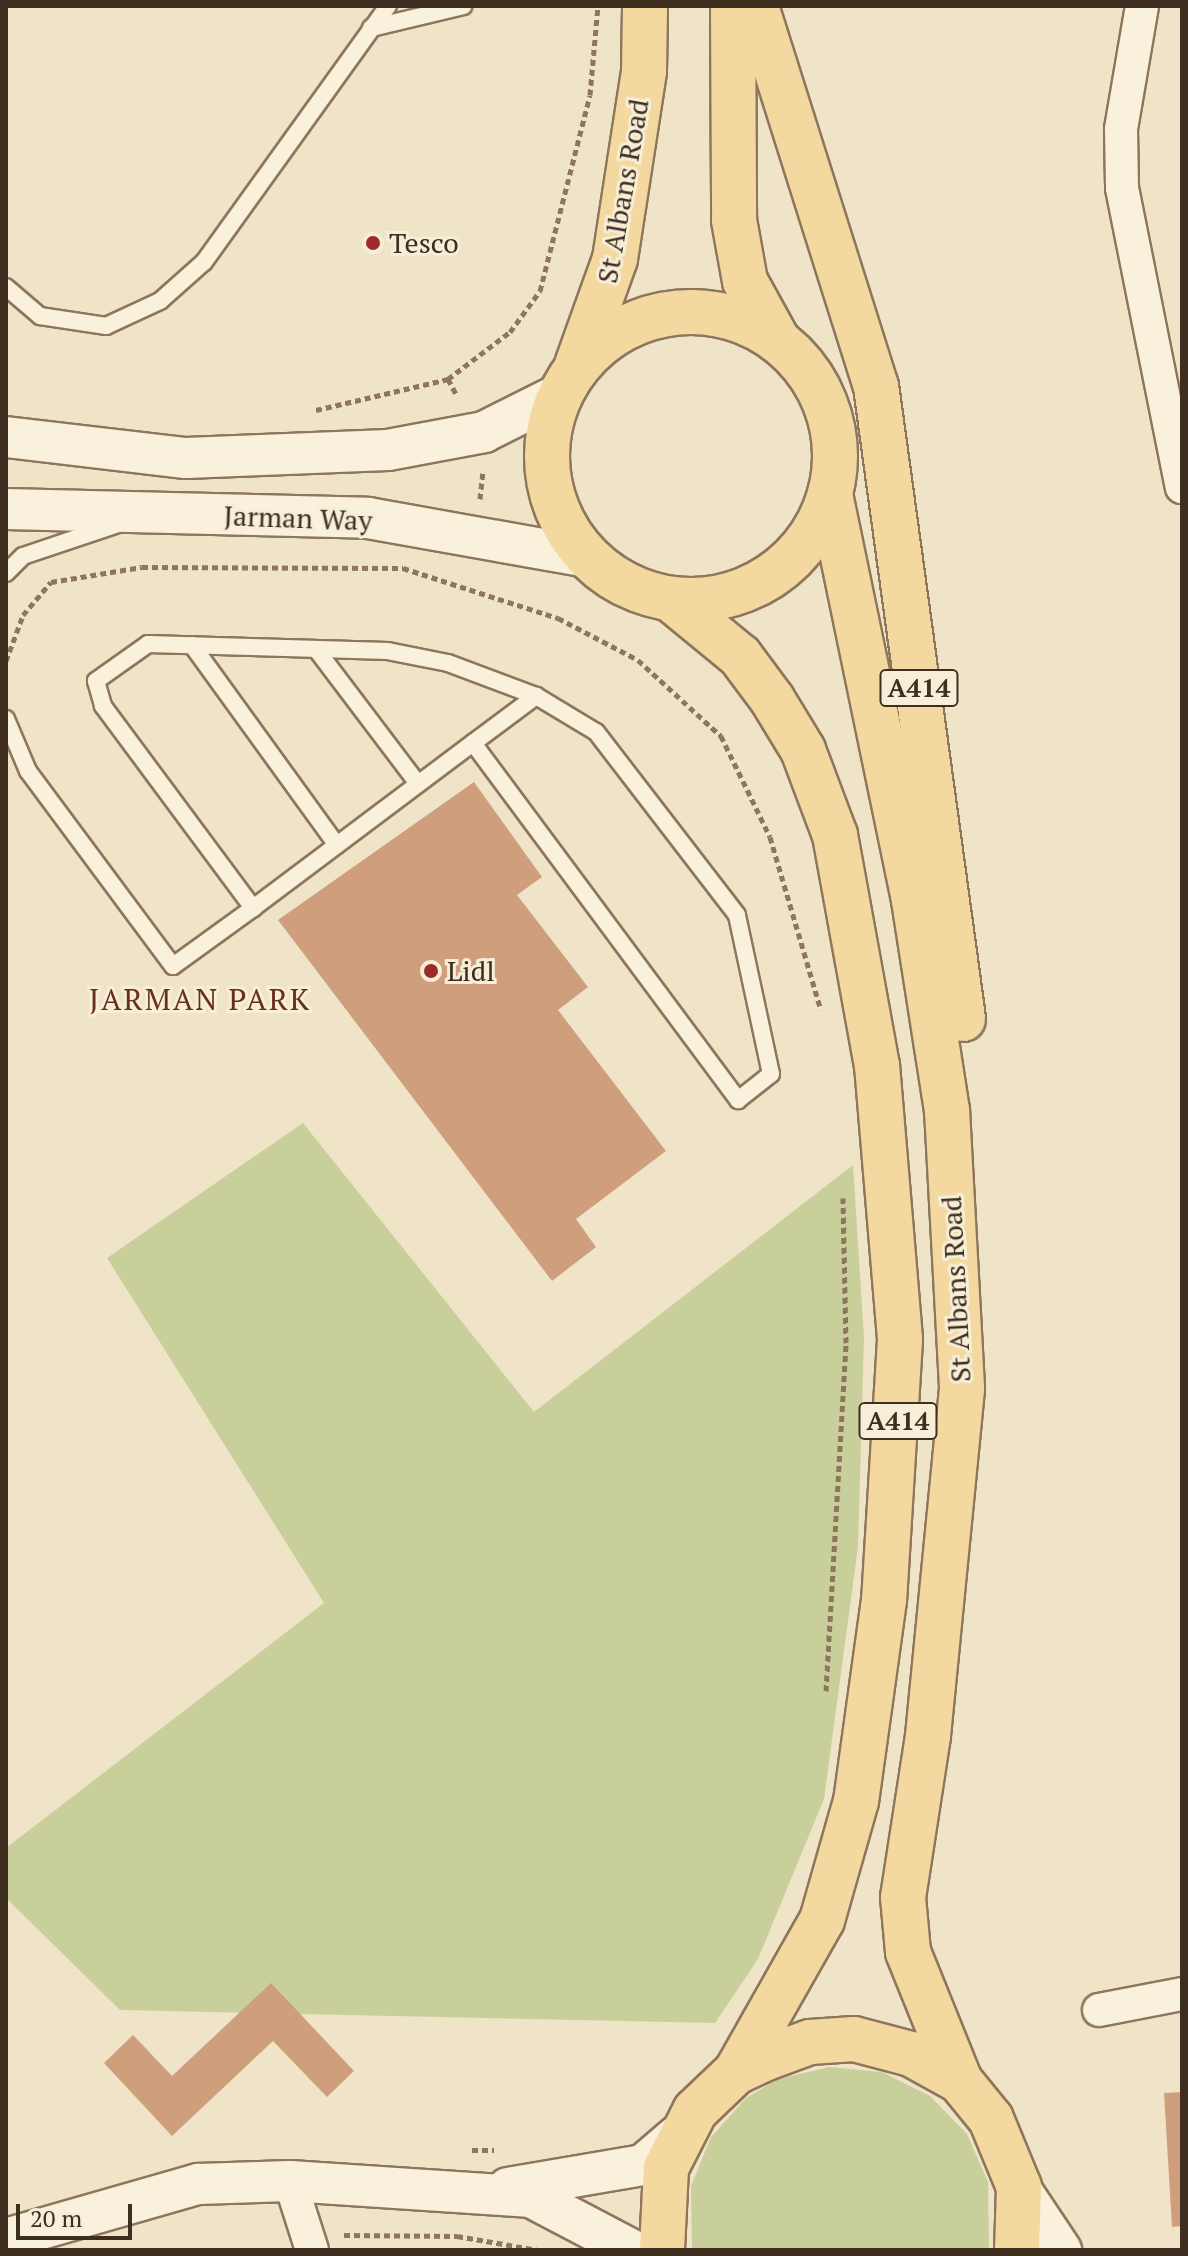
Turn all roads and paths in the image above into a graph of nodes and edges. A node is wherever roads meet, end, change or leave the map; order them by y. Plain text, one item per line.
1 (388, 6) edge
2 (463, 6) edge
3 (598, 6) edge
4 (645, 6) edge
5 (733, 6) edge
6 (756, 6) edge
7 (1142, 6) edge
8 (371, 28) junction
9 (6, 287) edge
10 (778, 341) junction
11 (448, 379) junction
12 (568, 382) junction
13 (305, 412) dead end
14 (472, 434) junction
15 (6, 437) edge
16 (1182, 487) edge
17 (830, 494) junction
18 (6, 509) edge
19 (149, 514) junction
20 (474, 537) junction
21 (587, 557) junction
22 (6, 573) edge
23 (464, 584) junction
24 (673, 601) junction
25 (192, 645) junction
26 (316, 649) junction
27 (6, 661) edge
28 (536, 696) junction
29 (6, 719) edge
30 (473, 743) junction
31 (6, 756) edge
32 (28, 771) junction
33 (418, 784) junction
34 (337, 845) junction
35 (253, 908) junction
36 (824, 1019) dead end
37 (843, 1183) dead end
38 (962, 1389) junction
39 (824, 1705) dead end
40 (1182, 1994) edge
41 (1099, 2010) dead end
42 (736, 2072) junction
43 (960, 2081) junction
44 (677, 2136) junction
45 (463, 2150) dead end
46 (501, 2151) dead end
47 (290, 2181) junction
48 (1019, 2187) junction
49 (492, 2190) junction
50 (6, 2239) edge
51 (309, 2243) edge
52 (538, 2250) edge
53 (632, 2250) edge
54 (662, 2250) edge
55 (1017, 2250) edge
56 (1061, 2250) edge

1 - 8 lane
2 - 8 lane
3 - 11 path
4 - 12 main road, St Albans Road
5 - 10 main road
6 - 38 main road, A414
7 - 16 street
8 - 9 lane
10 - 12 main road
10 - 17 main road
11 - 13 path
11 - 14 path
12 - 14 street
12 - 21 main road, St Albans Road
14 - 15 street
14 - 20 path
17 - 24 main road
17 - 38 main road, St Albans Road / A414
18 - 19 street, Jarman Way
19 - 20 street, Jarman Way
19 - 22 lane
20 - 21 street, Jarman Way
20 - 23 path
21 - 24 main road, St Albans Road
23 - 27 path
23 - 36 path
24 - 42 main road, St Albans Road / A414
25 - 26 lane
25 - 34 lane
25 - 35 lane
26 - 28 lane
26 - 33 lane
28 - 30 lane
28 - 30 lane
29 - 32 lane
30 - 33 lane
31 - 32 lane
32 - 35 lane
33 - 34 lane
34 - 35 lane
37 - 39 path
38 - 43 main road, St Albans Road / A414
40 - 41 street
42 - 43 main road
42 - 44 main road
43 - 48 main road
44 - 49 street
44 - 54 main road
45 - 46 path
47 - 49 street
47 - 50 street
47 - 51 street
48 - 55 main road
48 - 56 street
49 - 53 street
51 - 52 path

